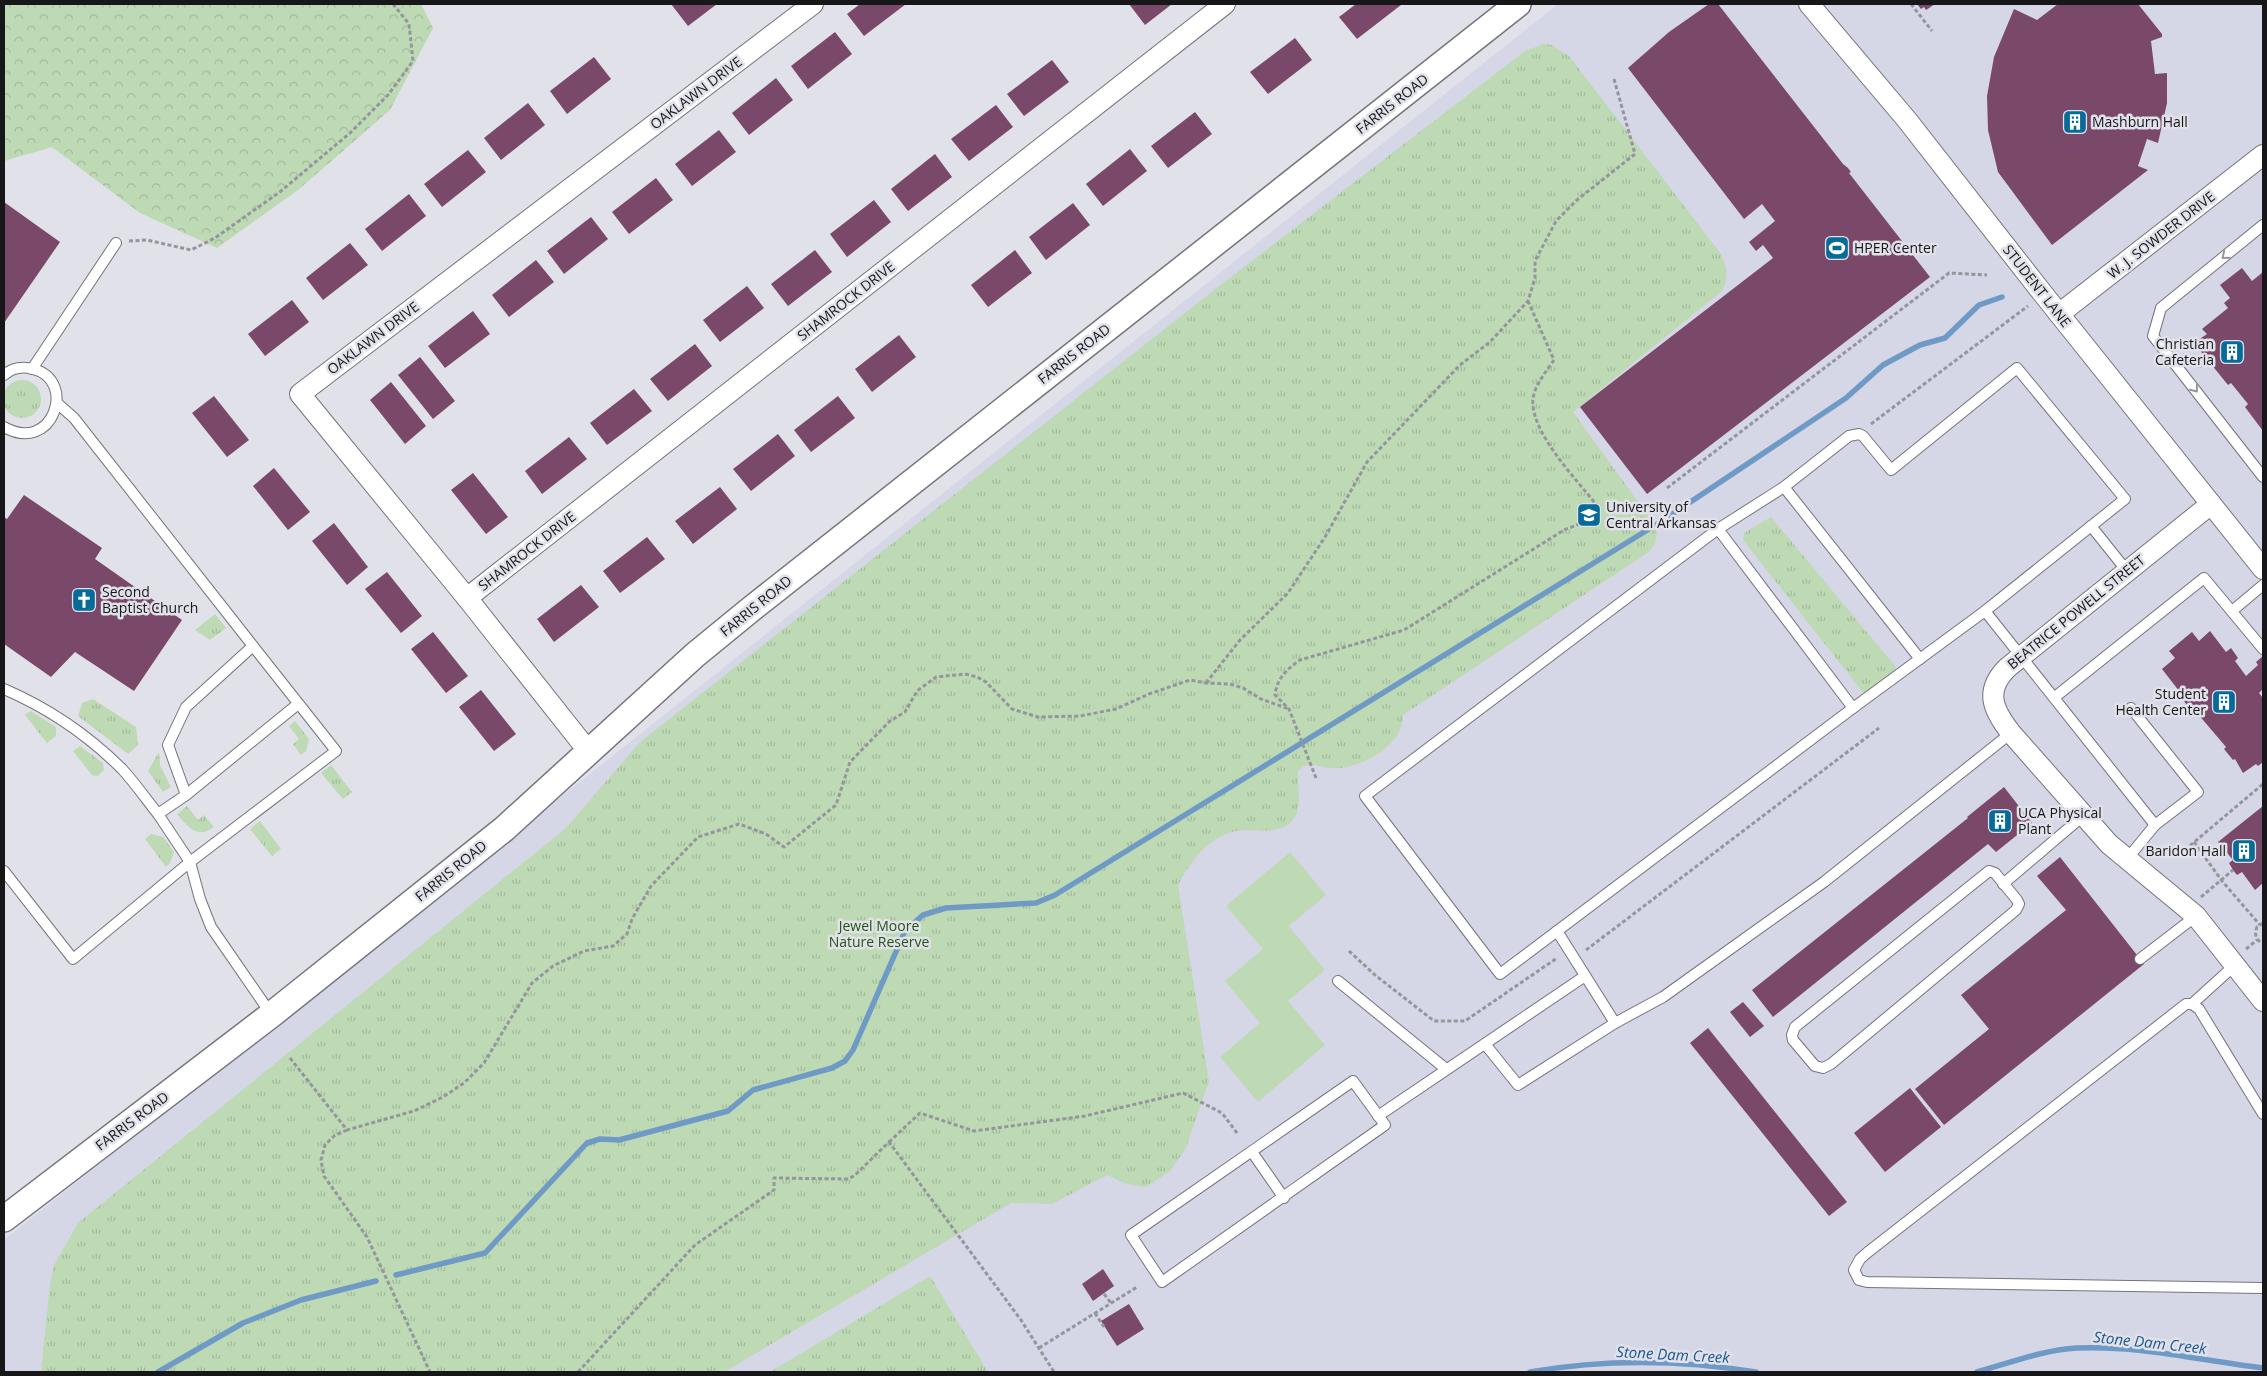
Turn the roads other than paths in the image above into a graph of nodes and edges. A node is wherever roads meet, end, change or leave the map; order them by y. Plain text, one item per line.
1 (813, 4) edge
2 (1226, 4) edge
3 (1518, 4) edge
4 (1809, 4) edge
5 (2263, 156) edge
6 (2263, 225) edge
7 (116, 243) road end
8 (2059, 314) junction
9 (32, 369) junction
10 (4, 374) edge
11 (57, 403) junction
12 (4, 427) edge
13 (2263, 477) edge
14 (1784, 488) junction
15 (2211, 504) junction
16 (2091, 526) junction
17 (1718, 529) junction
18 (2263, 569) edge
19 (2127, 571) junction
20 (2263, 585) edge
21 (467, 598) junction
22 (1985, 611) junction
23 (2232, 611) junction
24 (253, 646) junction
25 (2263, 649) edge
26 (2021, 656) junction
27 (1920, 659) junction
28 (4, 689) edge
29 (2055, 697) junction
30 (298, 704) junction
31 (1852, 708) junction
32 (2131, 708) dead end
33 (2011, 733) junction
34 (589, 752) junction
35 (186, 795) junction
36 (158, 814) junction
37 (2083, 816) junction
38 (2155, 825) junction
39 (2128, 859) junction
40 (190, 862) junction
41 (4, 871) edge
42 (2003, 884) junction
43 (2195, 909) junction
44 (1557, 931) junction
45 (2240, 958) junction
46 (2140, 959) dead end
47 (1585, 976) junction
48 (1338, 981) dead end
49 (2263, 1001) edge
50 (2192, 1004) junction
51 (271, 1015) junction
52 (1615, 1024) junction
53 (1485, 1044) junction
54 (1446, 1069) junction
55 (2263, 1114) edge
56 (1378, 1116) junction
57 (1252, 1152) junction
58 (1284, 1198) junction
59 (4, 1219) edge
60 (2263, 1288) edge

1 - 21 street, OAKLAWN DRIVE
2 - 21 street, SHAMROCK DRIVE
3 - 34 street, FARRIS ROAD
4 - 8 street, STUDENT LANE
5 - 8 street, W. J. SOWDER DRIVE
6 -> 13 lane
7 - 9 lane
8 - 15 street, STUDENT LANE
9 - 10 lane
9 - 11 lane
11 - 12 lane
11 - 24 lane
14 - 16 lane
14 - 17 lane
14 - 27 lane
15 - 18 street, STUDENT LANE
15 - 19 street, BEATRICE POWELL STREET
16 - 19 lane
16 - 22 lane
17 - 31 lane
17 - 44 lane
19 - 26 street, BEATRICE POWELL STREET
20 - 23 lane
21 - 34 street, OAKLAWN DRIVE
22 - 26 lane
22 - 27 lane
23 - 25 lane
23 - 29 lane
24 - 30 lane
24 - 35 lane
26 - 29 lane
26 - 33 street, BEATRICE POWELL STREET
27 - 31 lane
28 - 36 lane
29 - 38 lane
30 - 35 lane
30 - 40 lane
31 - 44 lane
32 - 38 lane
33 - 37 street, BEATRICE POWELL STREET
33 - 52 lane
34 - 51 street, FARRIS ROAD
35 - 36 lane
36 - 40 lane
37 - 39 street, BEATRICE POWELL STREET
37 - 42 lane
38 - 39 lane
39 - 43 street, BEATRICE POWELL STREET
40 - 41 lane
40 - 51 lane
42 - 42 lane
43 - 45 street, BEATRICE POWELL STREET
43 - 46 lane
44 - 47 lane
45 - 49 street, BEATRICE POWELL STREET
45 - 50 lane
47 - 52 lane
47 - 53 lane
48 - 54 lane
50 - 55 lane
50 - 60 lane
51 - 59 street, FARRIS ROAD
52 - 53 lane
53 - 54 lane
54 - 56 lane
56 - 57 lane
56 - 58 lane
57 - 58 lane
57 - 58 lane

